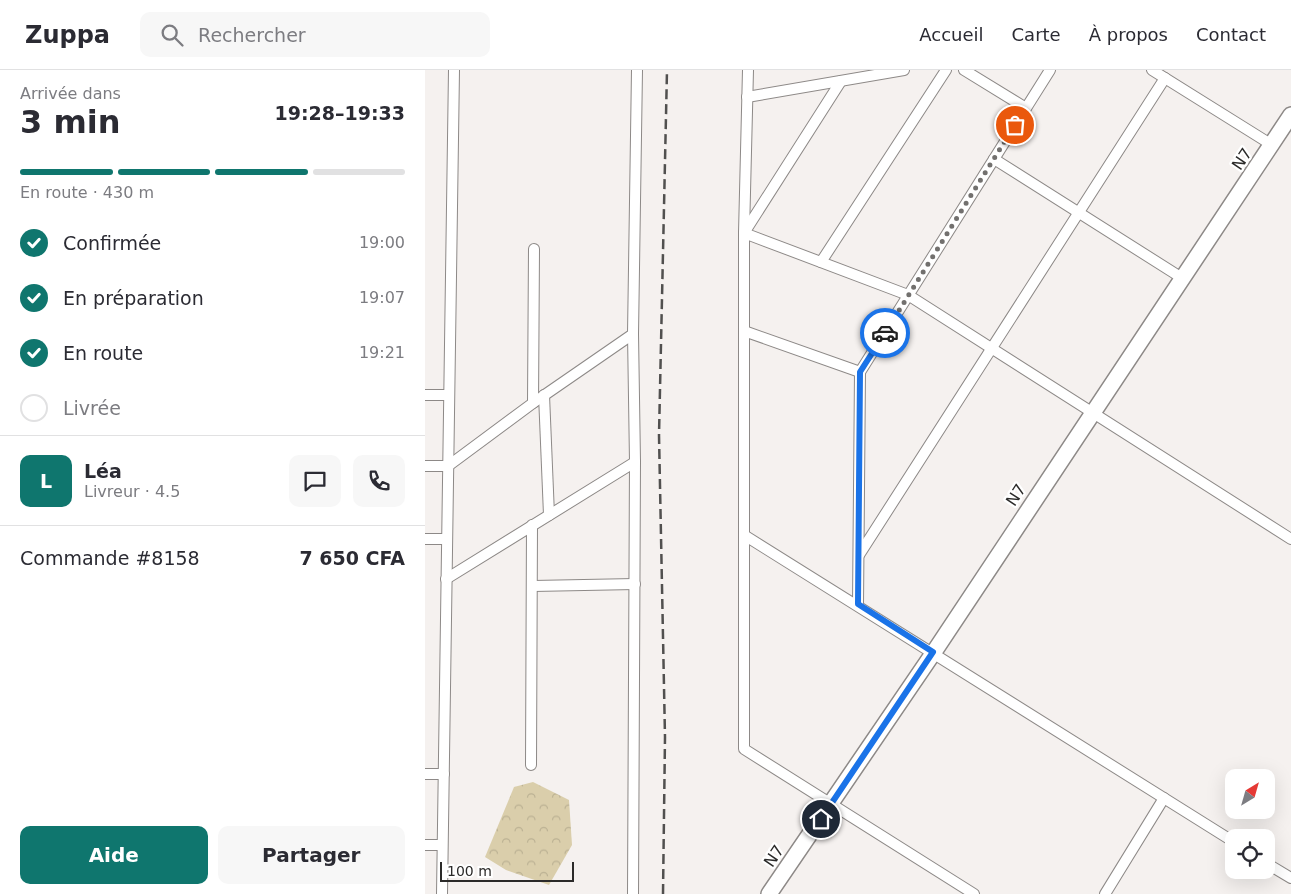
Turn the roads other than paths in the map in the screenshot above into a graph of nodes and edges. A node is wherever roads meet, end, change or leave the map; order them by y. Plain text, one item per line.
1 (454, 70) edge
2 (637, 70) edge
3 (748, 70) edge
4 (904, 70) edge
5 (946, 70) edge
6 (964, 70) edge
7 (1050, 70) edge
8 (1152, 70) edge
9 (886, 72) edge
10 (1165, 78) junction
11 (841, 81) junction
12 (747, 97) junction
13 (1026, 108) junction
14 (1291, 115) edge
15 (1272, 145) junction
16 (994, 159) junction
17 (1079, 212) junction
18 (744, 233) junction
19 (534, 249) dead end
20 (821, 262) junction
21 (1182, 278) junction
22 (908, 295) junction
23 (744, 331) junction
24 (633, 334) junction
25 (992, 348) junction
26 (860, 372) junction
27 (425, 395) edge
28 (449, 395) junction
29 (545, 395) junction
30 (533, 403) junction
31 (1091, 412) junction
32 (635, 462) junction
33 (425, 466) edge
34 (448, 466) junction
35 (549, 515) junction
36 (532, 525) junction
37 (744, 535) junction
38 (425, 539) edge
39 (447, 539) junction
40 (1291, 539) edge
41 (859, 556) junction
42 (446, 579) junction
43 (635, 584) junction
44 (533, 586) junction
45 (858, 604) junction
46 (933, 652) junction
47 (531, 765) dead end
48 (425, 774) edge
49 (444, 774) junction
50 (1164, 798) junction
51 (831, 804) junction
52 (1225, 836) edge
53 (442, 844) junction
54 (425, 845) edge
55 (1275, 868) edge
56 (1291, 878) edge
57 (441, 894) edge
58 (633, 894) edge
59 (769, 894) edge
60 (974, 894) edge
61 (1105, 894) edge

1 - 28 street
2 - 24 street
3 - 12 street
4 - 9 street
5 - 20 street
6 - 13 street
7 - 13 street
8 - 10 street
9 - 11 street
10 - 15 street
10 - 17 street
11 - 12 street
11 - 18 street
12 - 18 street
13 - 16 street
14 - 15 main road, N7
15 - 21 main road, N7
16 - 17 street
16 - 22 street
17 - 21 street
17 - 25 street
18 - 20 street
18 - 23 street
19 - 30 street
20 - 22 street
21 - 31 main road, N7
22 - 25 street
22 - 26 street
23 - 26 street
23 - 37 street
24 - 29 street
24 - 32 street
25 - 31 street
25 - 41 street
26 - 41 street
27 - 28 street
28 - 34 street
29 - 30 street
29 - 35 street
30 - 34 street
31 - 40 street
31 - 46 main road, N7
32 - 35 street
32 - 43 street
33 - 34 street
34 - 39 street
35 - 36 street
36 - 42 street
36 - 44 street
37 - 45 street
37 - 51 street
38 - 39 street
39 - 42 street
41 - 45 street
42 - 49 street
43 - 44 street
43 - 58 street
44 - 47 street
45 - 46 street
46 - 50 street
46 - 51 main road, N7
48 - 49 street
49 - 53 street
50 - 52 street
50 - 61 street
51 - 59 main road, N7
51 - 60 street
53 - 54 street
53 - 57 street
55 - 56 street

